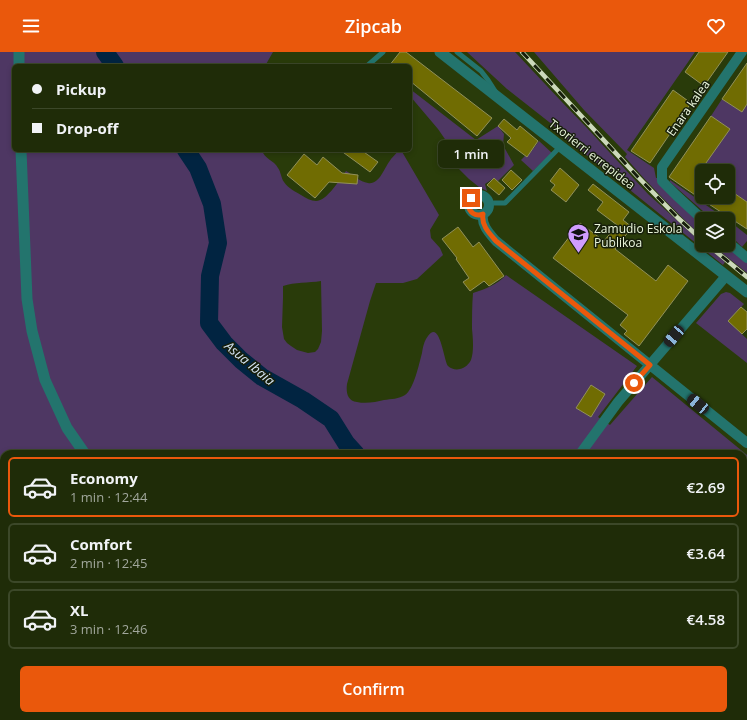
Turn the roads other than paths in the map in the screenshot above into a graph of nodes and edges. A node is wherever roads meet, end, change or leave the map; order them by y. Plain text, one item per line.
1 (19, 52) edge
2 (383, 52) edge
3 (440, 52) edge
4 (457, 52) edge
5 (742, 52) edge
6 (19, 64) edge
7 (369, 64) edge
8 (497, 96) junction
9 (562, 146) junction
10 (21, 152) edge
11 (494, 203) dead end
12 (695, 213) edge
13 (483, 214) dead end
14 (735, 248) edge
15 (747, 258) edge
16 (726, 276) junction
17 (747, 292) edge
18 (650, 365) junction
19 (747, 443) edge
20 (82, 450) edge
21 (583, 450) edge

1 - 6 street
2 - 7 lane
3 - 8 street, Txorierri errepidea
4 - 8 lane
5 - 12 street, Enara kalea
8 - 9 street, Txorierri errepidea
9 - 11 lane
9 - 16 street, Txorierri errepidea
10 - 20 street
13 - 18 street
14 - 15 street
16 - 17 street, Txorierri errepidea
16 - 18 street
18 - 19 street
18 - 21 street

